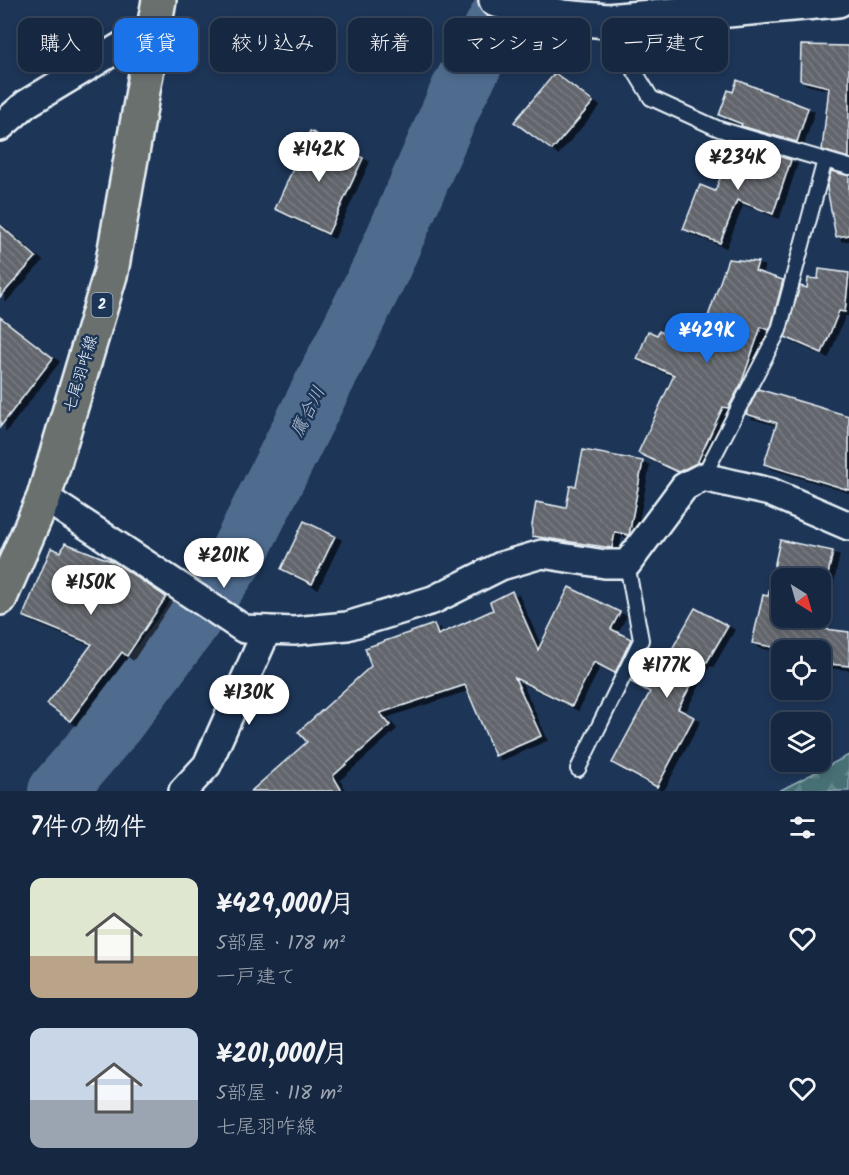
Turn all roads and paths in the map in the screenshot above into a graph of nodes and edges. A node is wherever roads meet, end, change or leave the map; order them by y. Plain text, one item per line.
1 (496, 0) edge
2 (838, 0) edge
3 (157, 13) edge
4 (641, 18) edge
5 (602, 20) edge
6 (635, 72) edge
7 (0, 127) edge
8 (825, 160) junction
9 (849, 167) edge
10 (703, 477) junction
11 (44, 497) junction
12 (849, 526) edge
13 (627, 564) junction
14 (0, 598) edge
15 (267, 630) junction
16 (578, 769) dead end
17 (183, 791) edge

1 - 5 main road
2 - 4 main road
3 - 7 street
3 - 11 main road, 七尾羽咋線 / 2
6 - 8 lane
8 - 9 lane
8 - 10 lane
10 - 12 street
10 - 13 street
11 - 14 main road, 七尾羽咋線 / 2
11 - 15 street
13 - 15 street
13 - 16 lane
15 - 17 street

